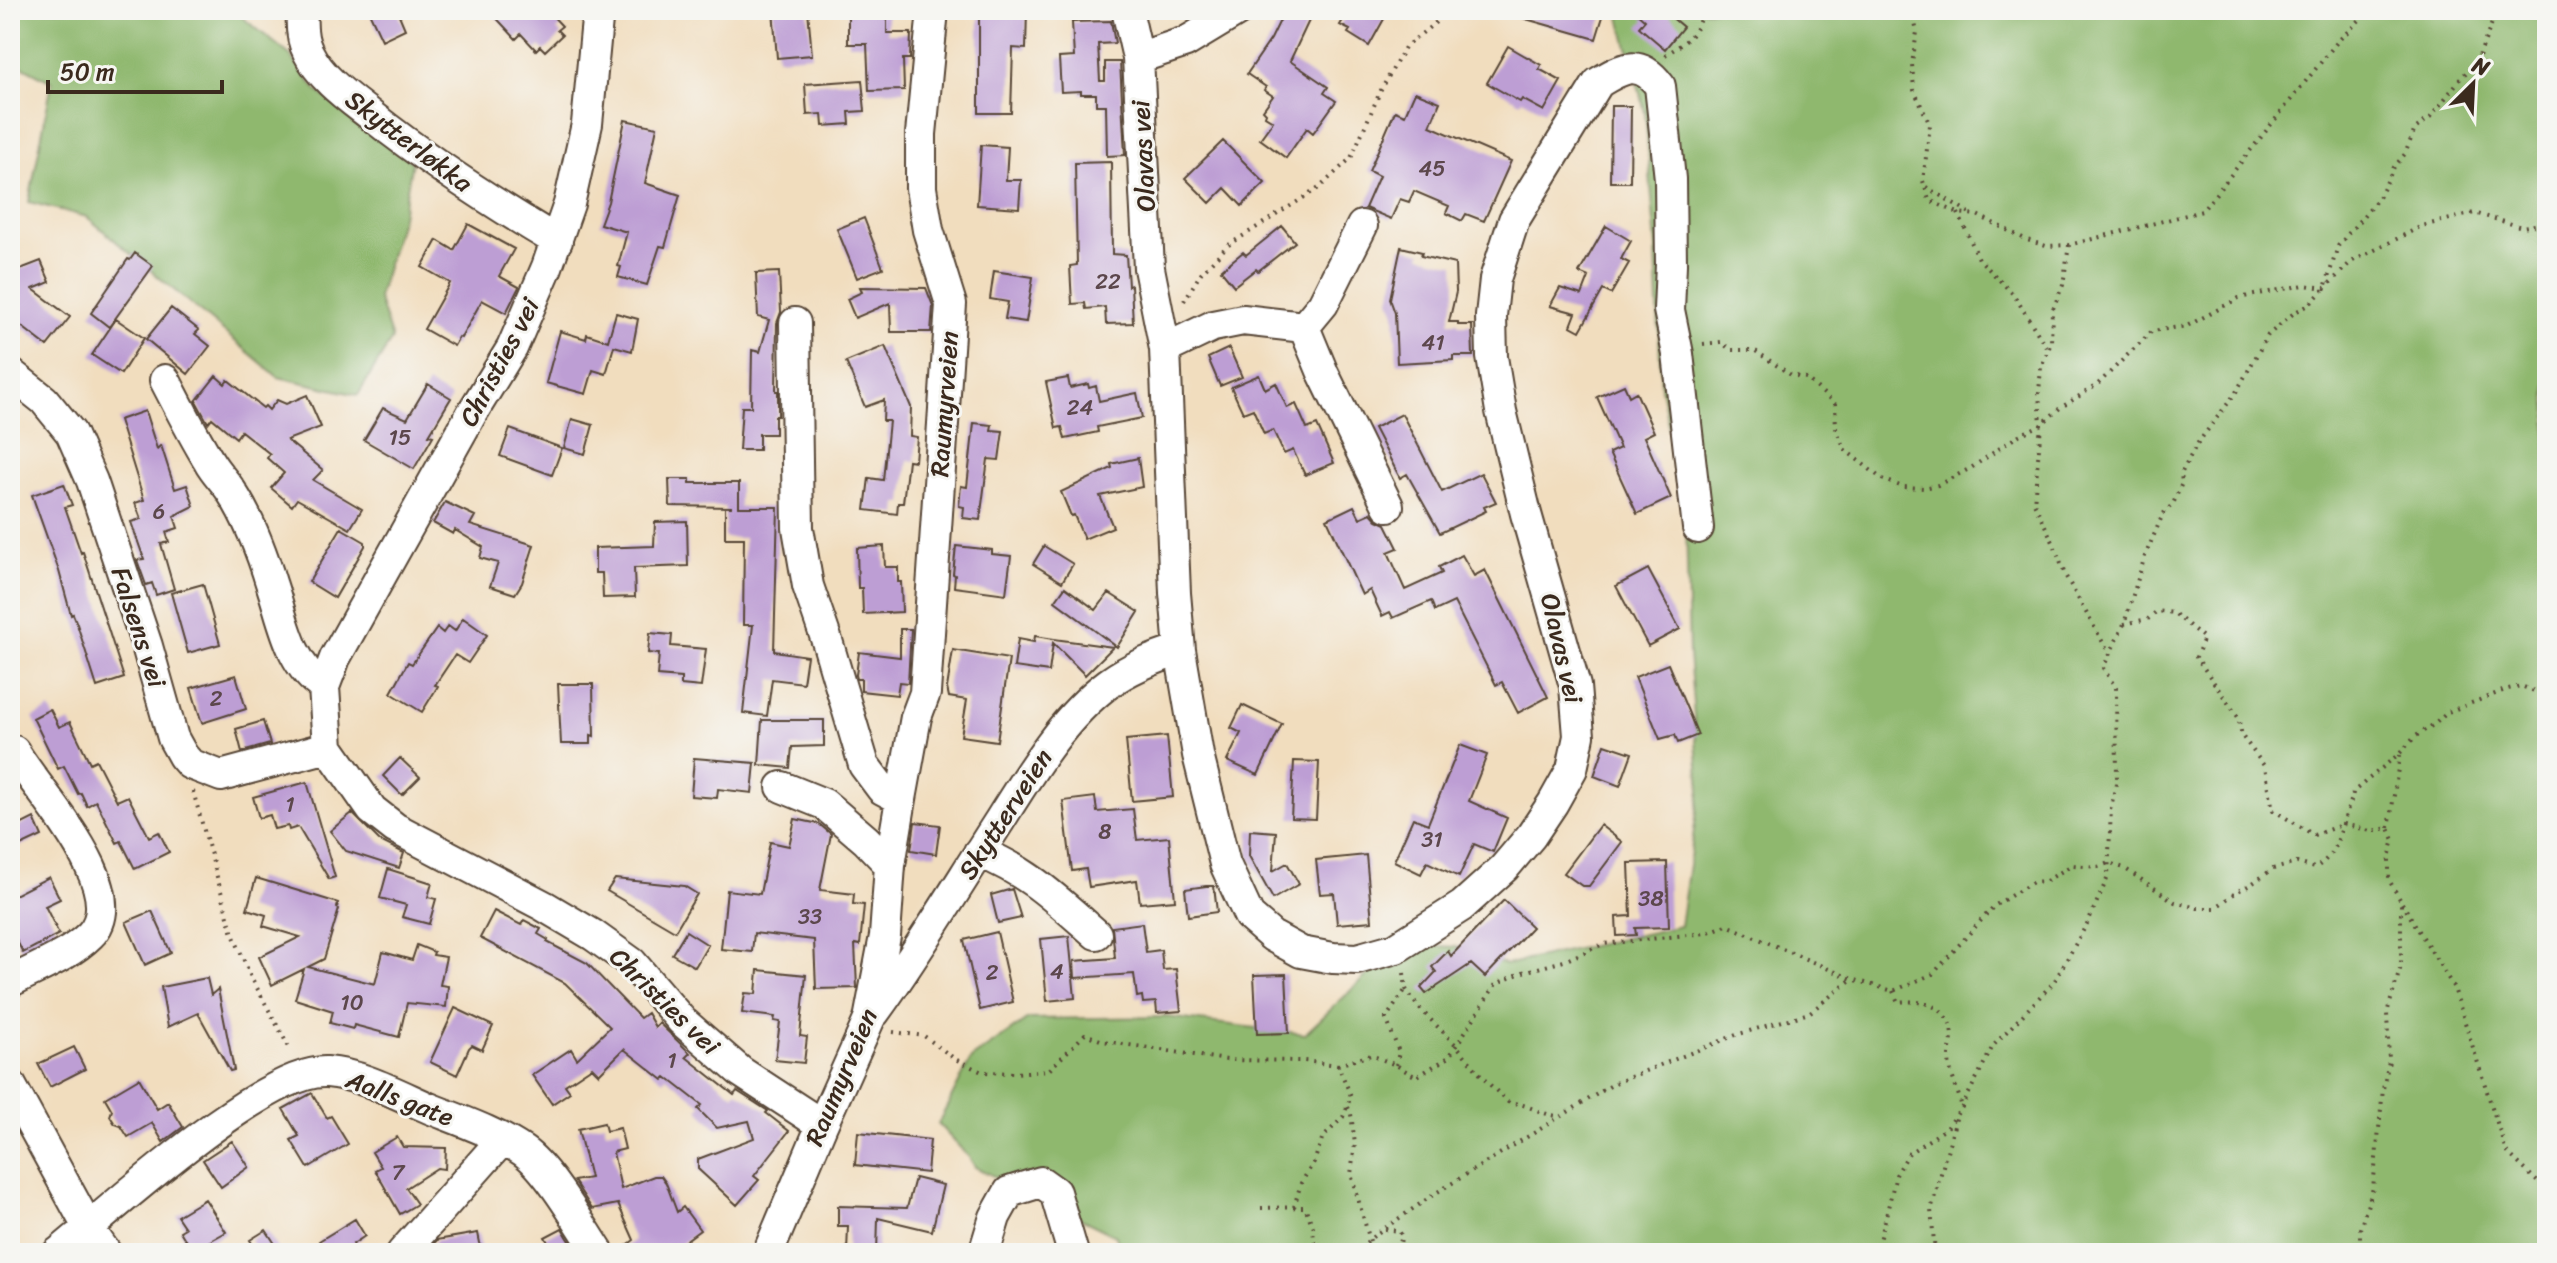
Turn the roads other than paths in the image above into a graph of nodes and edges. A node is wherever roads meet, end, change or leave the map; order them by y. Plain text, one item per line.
1 (302, 10) edge
2 (598, 10) edge
3 (933, 10) edge
4 (1127, 10) edge
5 (1239, 10) edge
6 (1138, 58) junction
7 (1362, 226) dead end
8 (557, 241) junction
9 (795, 323) dead end
10 (1304, 327) junction
11 (1165, 349) junction
12 (10, 373) edge
13 (165, 380) dead end
14 (1388, 506) dead end
15 (1698, 528) dead end
16 (1180, 650) junction
17 (324, 687) junction
18 (328, 747) junction
19 (14, 751) dead end
20 (782, 787) dead end
21 (901, 799) junction
22 (979, 852) junction
23 (890, 865) junction
24 (1096, 934) dead end
25 (10, 982) edge
26 (869, 1020) junction
27 (10, 1084) edge
28 (822, 1125) junction
29 (502, 1140) junction
30 (97, 1241) edge
31 (58, 1253) edge
32 (402, 1253) edge
33 (599, 1253) edge
34 (768, 1253) edge
35 (984, 1253) edge
36 (1073, 1253) edge

1 - 8 street, Skytterløkka
2 - 8 street, Christies vei
3 - 21 street, Raumyrveien
4 - 6 street, Olavas vei
5 - 6 street
6 - 11 street, Olavas vei
7 - 10 street
8 - 17 street, Christies vei
9 - 21 street
10 - 11 street
10 - 14 street
11 - 16 street, Olavas vei
12 - 18 street, Falsens vei
13 - 17 street
15 - 16 street, Olavas vei
16 - 22 street, Skytterveien
17 - 18 street, Christies vei
18 - 28 street, Christies vei
19 - 25 street
20 - 23 street
21 - 23 street, Raumyrveien
22 - 24 street
22 - 26 street, Skytterveien
23 - 26 street, Raumyrveien
26 - 28 street, Raumyrveien
27 - 30 street
28 - 34 street, Raumyrveien
29 - 30 street, Aalls gate
29 - 32 street
29 - 33 street, Aalls gate
30 - 31 street, Aalls gate
35 - 36 street

